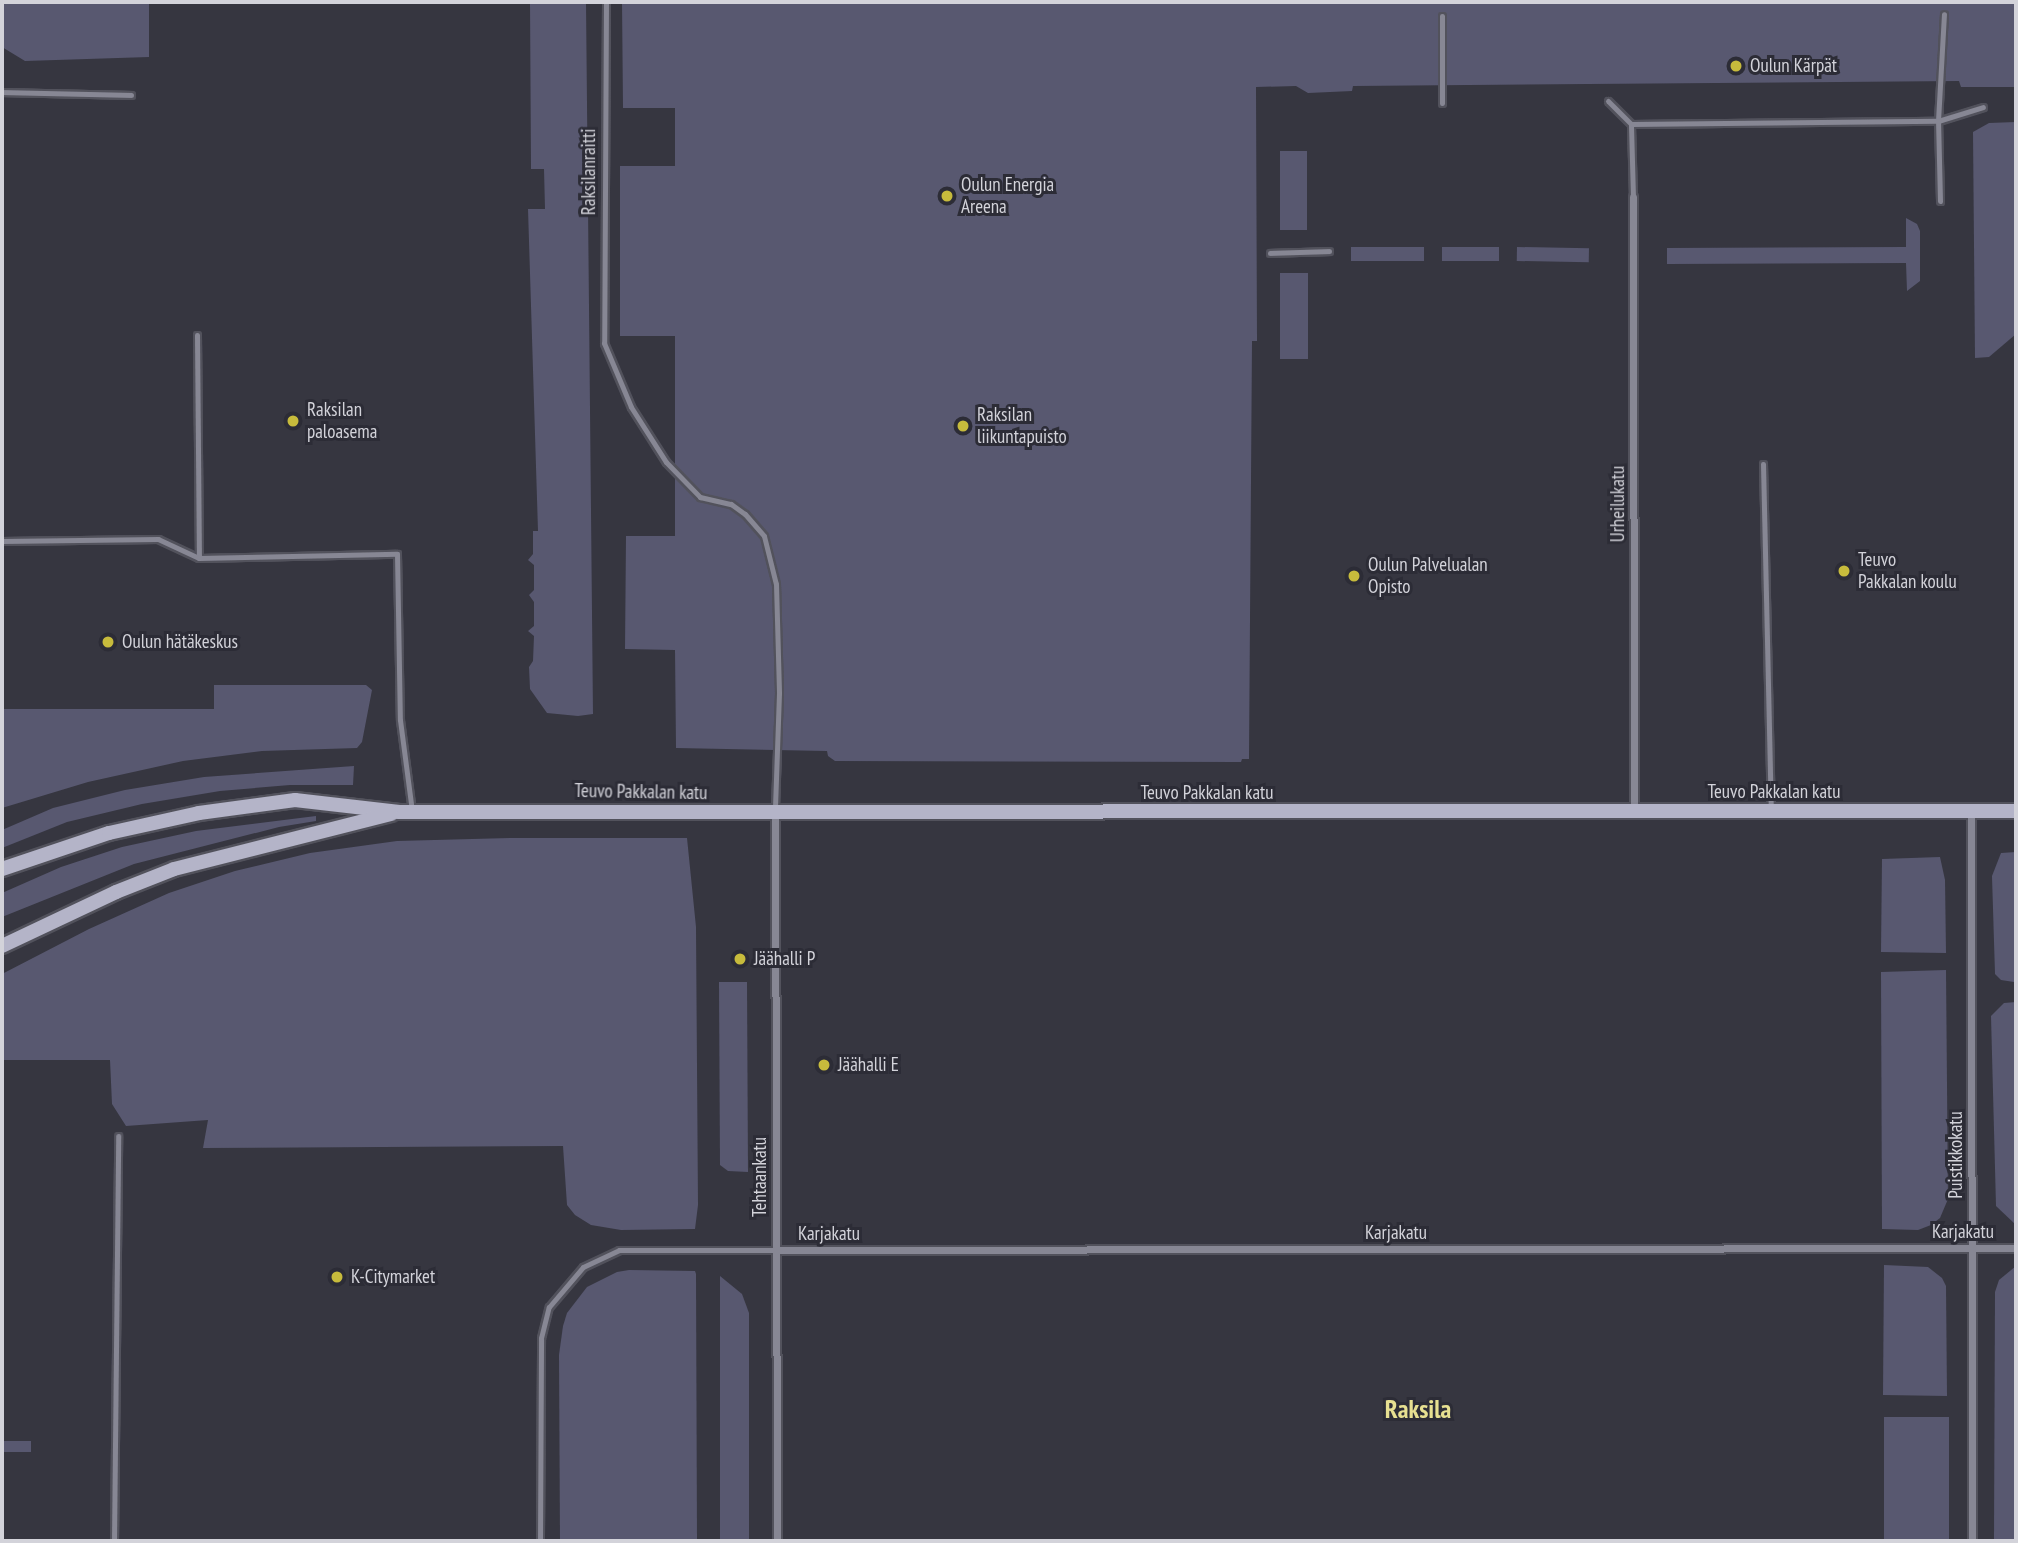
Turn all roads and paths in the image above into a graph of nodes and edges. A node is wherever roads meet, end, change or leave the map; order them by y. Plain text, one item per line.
1 (606, 2) edge
2 (1944, 14) dead end
3 (1442, 16) dead end
4 (2, 92) edge
5 (131, 95) dead end
6 (1608, 100) dead end
7 (1442, 103) dead end
8 (1983, 107) dead end
9 (1938, 121) junction
10 (1630, 124) junction
11 (1633, 197) joint
12 (1940, 201) dead end
13 (1329, 251) dead end
14 (1270, 253) dead end
15 (197, 335) dead end
16 (1763, 464) dead end
17 (2, 541) edge
18 (199, 558) junction
19 (405, 811) junction
20 (1771, 811) junction
21 (1971, 811) junction
22 (2016, 811) edge
23 (1634, 812) junction
24 (775, 814) junction
25 (2, 870) edge
26 (2, 947) edge
27 (118, 1136) dead end
28 (1972, 1248) junction
29 (2016, 1248) edge
30 (776, 1250) junction
31 (114, 1541) edge
32 (540, 1541) edge
33 (777, 1541) edge
34 (1972, 1541) edge

1 - 24 lane, Raksilanraitti
2 - 9 lane
3 - 7 lane
4 - 5 lane
6 - 10 lane
8 - 9 lane
9 - 10 lane
9 - 12 lane
10 - 11 lane
11 - 23 street, Urheilukatu
13 - 14 lane
15 - 18 lane
16 - 20 lane
17 - 18 lane
18 - 19 lane
19 - 24 street, Teuvo Pakkalan katu
19 - 25 street, Teuvo Pakkalan katu
19 - 26 street, Teuvo Pakkalan katu
20 - 21 street, Teuvo Pakkalan katu
20 - 23 street, Teuvo Pakkalan katu
21 - 22 street, Teuvo Pakkalan katu
21 - 28 street, Puistikkokatu
23 - 24 street, Teuvo Pakkalan katu
24 - 30 street, Tehtaankatu
27 - 31 lane
28 - 29 street, Karjakatu
28 - 30 street, Karjakatu
28 - 34 street, Puistikkokatu
30 - 32 lane
30 - 33 street, Tehtaankatu

